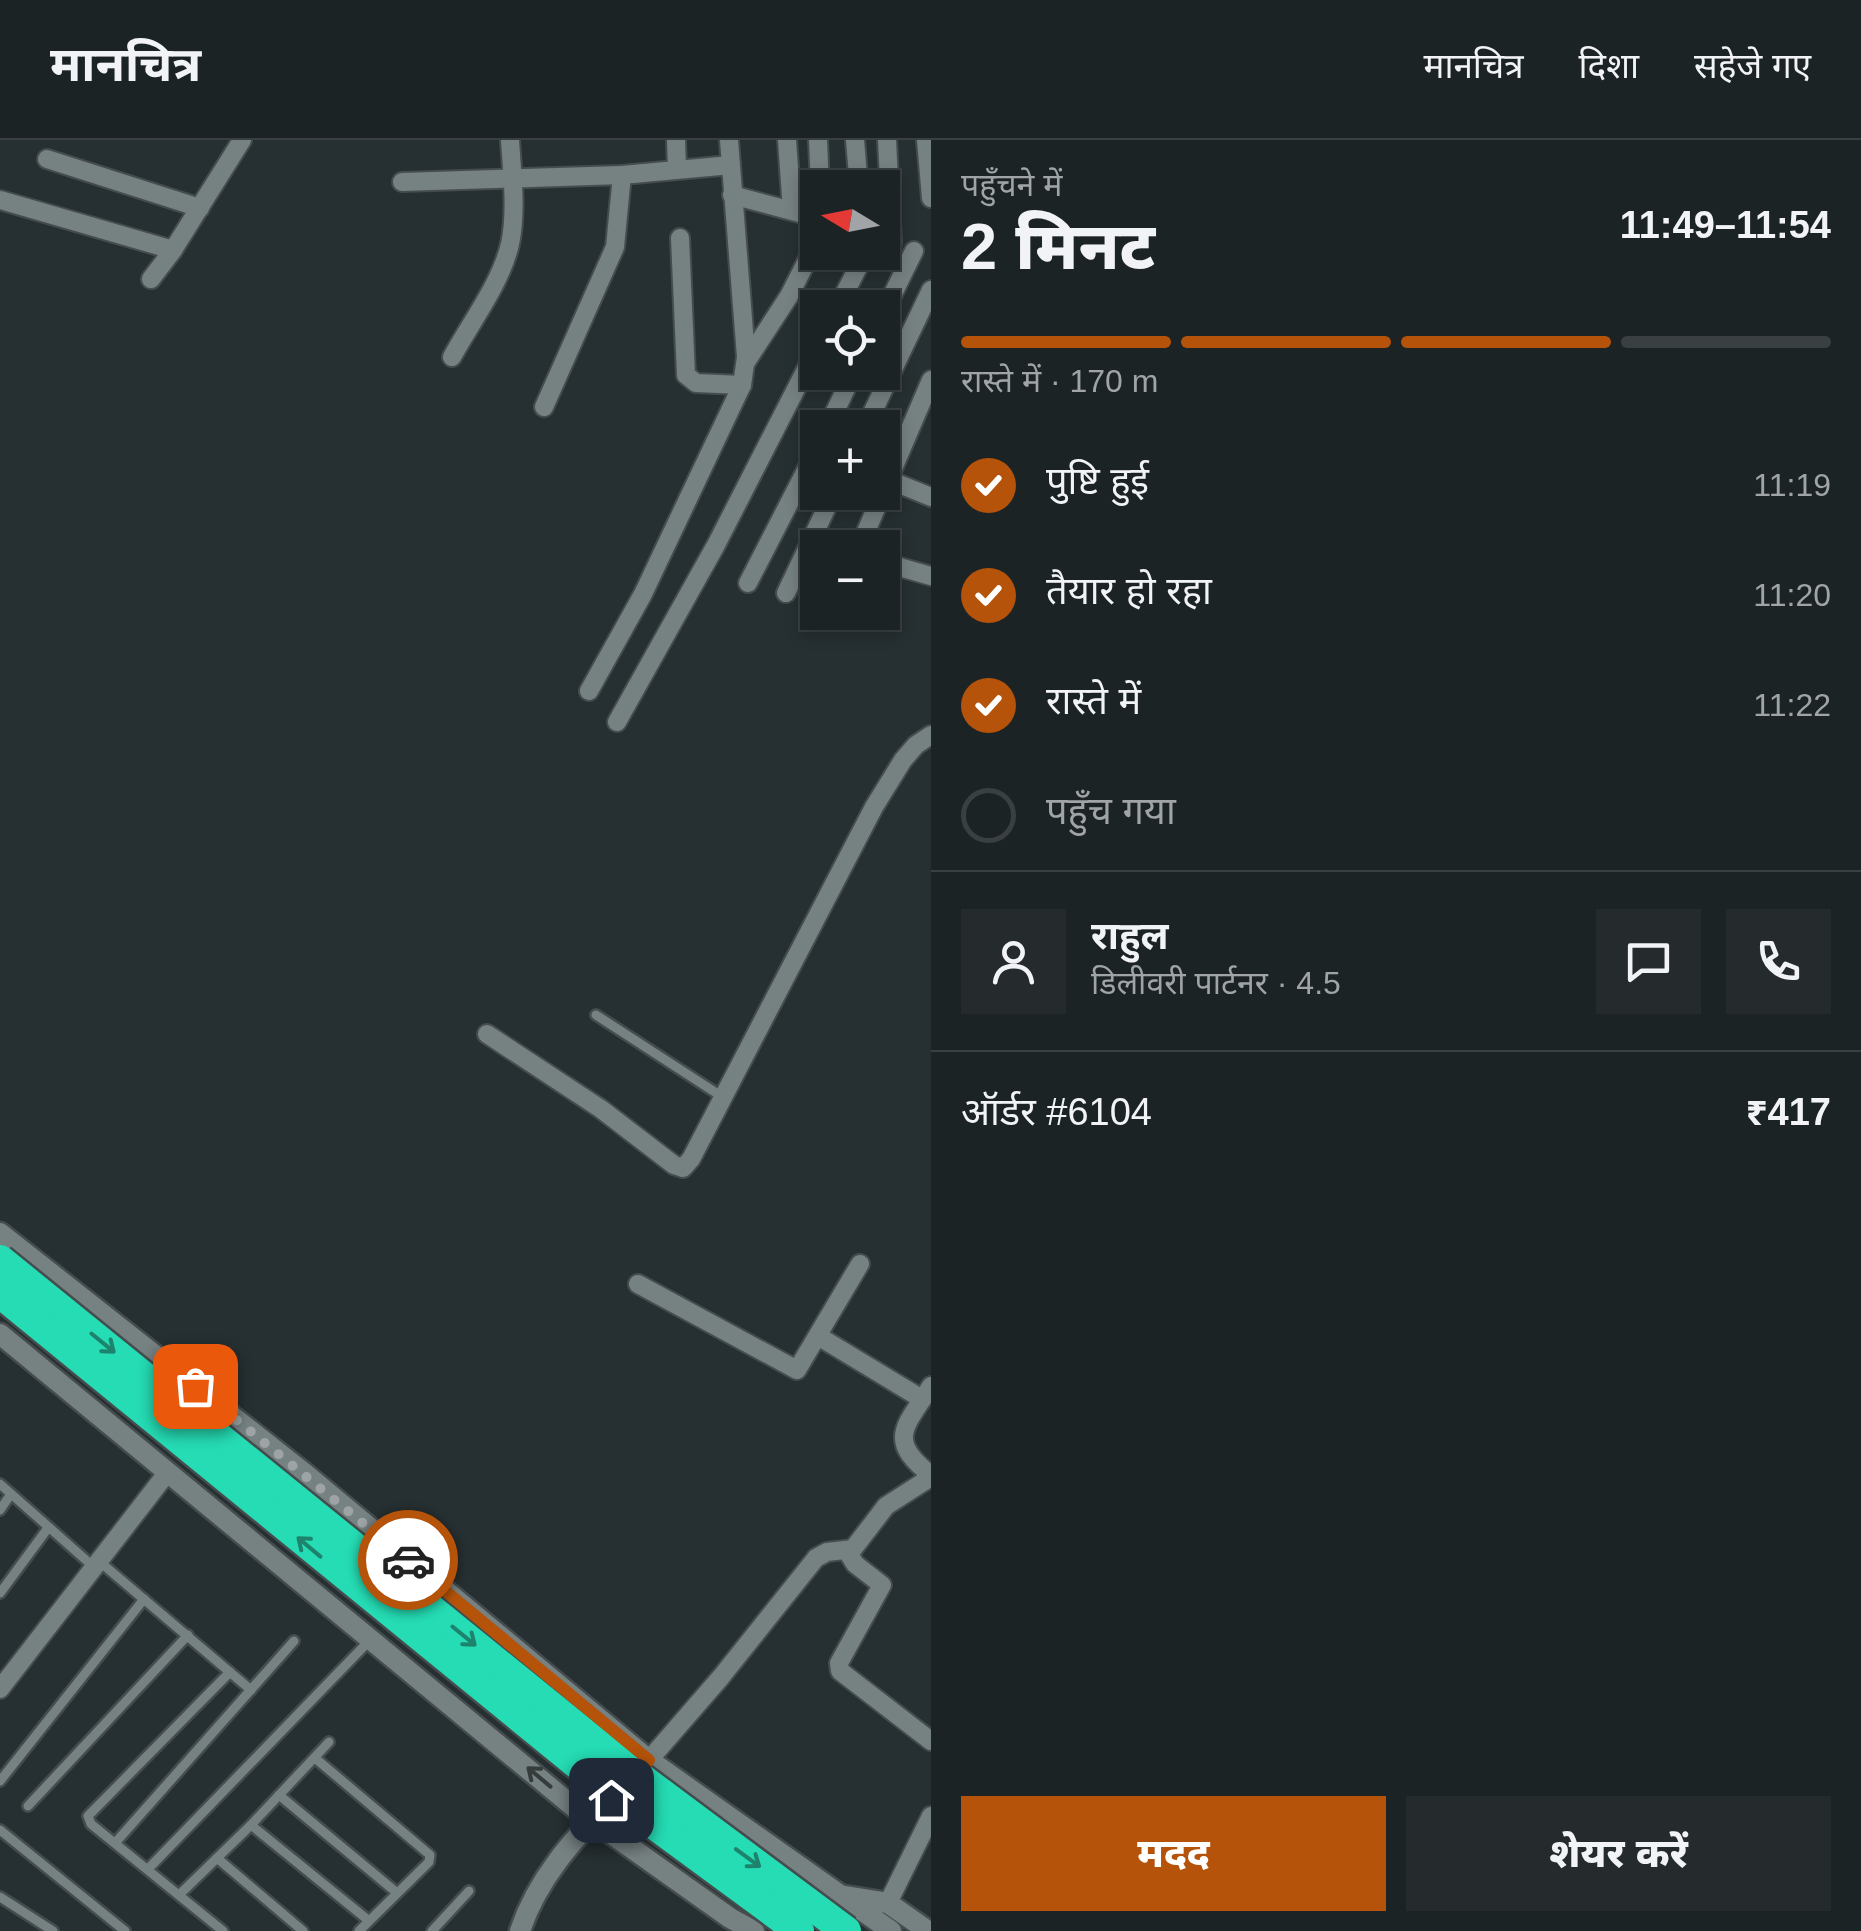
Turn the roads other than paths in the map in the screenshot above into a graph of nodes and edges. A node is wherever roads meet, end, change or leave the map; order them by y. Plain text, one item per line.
1 (242, 140) edge
2 (510, 140) edge
3 (676, 140) edge
4 (729, 140) edge
5 (787, 140) edge
6 (818, 140) edge
7 (855, 140) edge
8 (887, 140) edge
9 (926, 140) edge
10 (47, 159) dead end
11 (730, 165) junction
12 (678, 168) junction
13 (819, 170) edge
14 (858, 170) edge
15 (887, 170) edge
16 (622, 175) junction
17 (512, 178) junction
18 (402, 182) dead end
19 (732, 195) junction
20 (931, 198) edge
21 (0, 200) edge
22 (200, 208) junction
23 (792, 210) junction
24 (800, 212) edge
25 (680, 238) dead end
26 (173, 250) junction
27 (923, 254) edge
28 (803, 270) edge
29 (152, 279) dead end
30 (899, 290) edge
31 (931, 290) edge
32 (452, 357) dead end
33 (746, 362) junction
34 (931, 380) edge
35 (800, 381) edge
36 (742, 385) junction
37 (544, 407) dead end
38 (874, 410) edge
39 (900, 456) edge
40 (800, 481) edge
41 (900, 484) edge
42 (931, 497) edge
43 (825, 510) edge
44 (900, 567) edge
45 (931, 576) edge
46 (748, 583) dead end
47 (786, 592) dead end
48 (589, 691) dead end
49 (618, 722) dead end
50 (931, 735) edge
51 (596, 1015) dead end
52 (486, 1034) dead end
53 (724, 1098) junction
54 (0, 1233) edge
55 (0, 1260) edge
56 (860, 1264) dead end
57 (638, 1284) dead end
58 (0, 1294) edge
59 (0, 1334) edge
60 (818, 1336) junction
61 (927, 1392) edge
62 (167, 1473) junction
63 (931, 1476) edge
64 (0, 1484) edge
65 (11, 1494) junction
66 (0, 1510) edge
67 (48, 1528) junction
68 (847, 1551) junction
69 (98, 1565) junction
70 (0, 1593) edge
71 (144, 1599) junction
72 (188, 1635) junction
73 (371, 1638) junction
74 (294, 1641) dead end
75 (230, 1672) junction
76 (0, 1689) edge
77 (251, 1690) junction
78 (931, 1740) edge
79 (330, 1742) dead end
80 (315, 1758) junction
81 (649, 1760) junction
82 (0, 1781) edge
83 (280, 1796) junction
84 (28, 1806) dead end
85 (931, 1816) edge
86 (592, 1820) junction
87 (251, 1826) junction
88 (0, 1830) edge
89 (116, 1842) junction
90 (217, 1858) junction
91 (150, 1868) junction
92 (470, 1891) dead end
93 (396, 1892) junction
94 (180, 1894) junction
95 (840, 1895) junction
96 (0, 1897) edge
97 (888, 1903) junction
98 (112, 1920) junction
99 (368, 1920) junction
100 (735, 1925) edge
101 (53, 1931) edge
102 (102, 1931) edge
103 (124, 1931) edge
104 (223, 1931) edge
105 (303, 1931) edge
106 (359, 1931) edge
107 (432, 1931) edge
108 (520, 1931) edge
109 (754, 1931) edge
110 (799, 1931) edge
111 (846, 1931) edge
112 (891, 1931) edge
113 (928, 1931) edge

1 - 22 street
2 - 17 street
3 - 12 street
4 - 11 street
5 - 23 street
6 - 13 street
7 - 14 street
8 - 15 street
9 - 20 street
10 - 22 street
11 - 12 street
11 - 19 street
12 - 16 street
16 - 17 street
16 - 37 street
17 - 18 street
17 - 32 street
19 - 23 street
19 - 33 street
21 - 26 street
22 - 26 street
23 - 24 street
25 - 36 street
26 - 29 street
27 - 30 street
28 - 33 street
31 - 38 street
33 - 36 street
34 - 39 street
35 - 49 street
36 - 48 street
40 - 46 street
41 - 42 street
43 - 47 street
44 - 45 street
50 - 53 street
51 - 53 lane
52 - 53 street
54 - 81 street
55 -> 111 highway, bridge
56 - 60 street
57 - 60 street
110 -> 58 highway, bridge
59 - 62 street
60 - 61 street
61 - 63 street
62 - 69 street
62 - 73 street
63 - 68 street
64 - 65 lane
65 - 66 lane
65 - 67 lane
67 - 69 lane
67 - 70 lane
68 - 78 street
68 - 81 street
69 - 71 lane
69 - 76 street
71 - 72 lane
71 - 82 lane
72 - 75 lane
72 - 84 lane
86 -> 73 street
73 - 91 lane
74 - 77 lane
75 - 77 lane
75 - 89 lane
77 - 89 lane
79 - 80 lane
80 - 83 lane
80 - 93 lane
81 - 86 street
81 - 95 street
83 - 87 lane
83 - 93 lane
85 - 97 street
86 - 100 street
86 - 108 street
87 - 90 lane
87 - 99 lane
88 - 98 lane
89 - 91 lane
90 - 94 lane
90 - 105 lane
91 - 94 lane
92 - 107 lane
93 - 99 lane
94 - 104 lane
95 - 97 street
95 - 112 street
96 - 101 lane
97 - 113 street
98 - 102 lane
98 - 103 lane
99 - 106 lane
100 - 109 street

